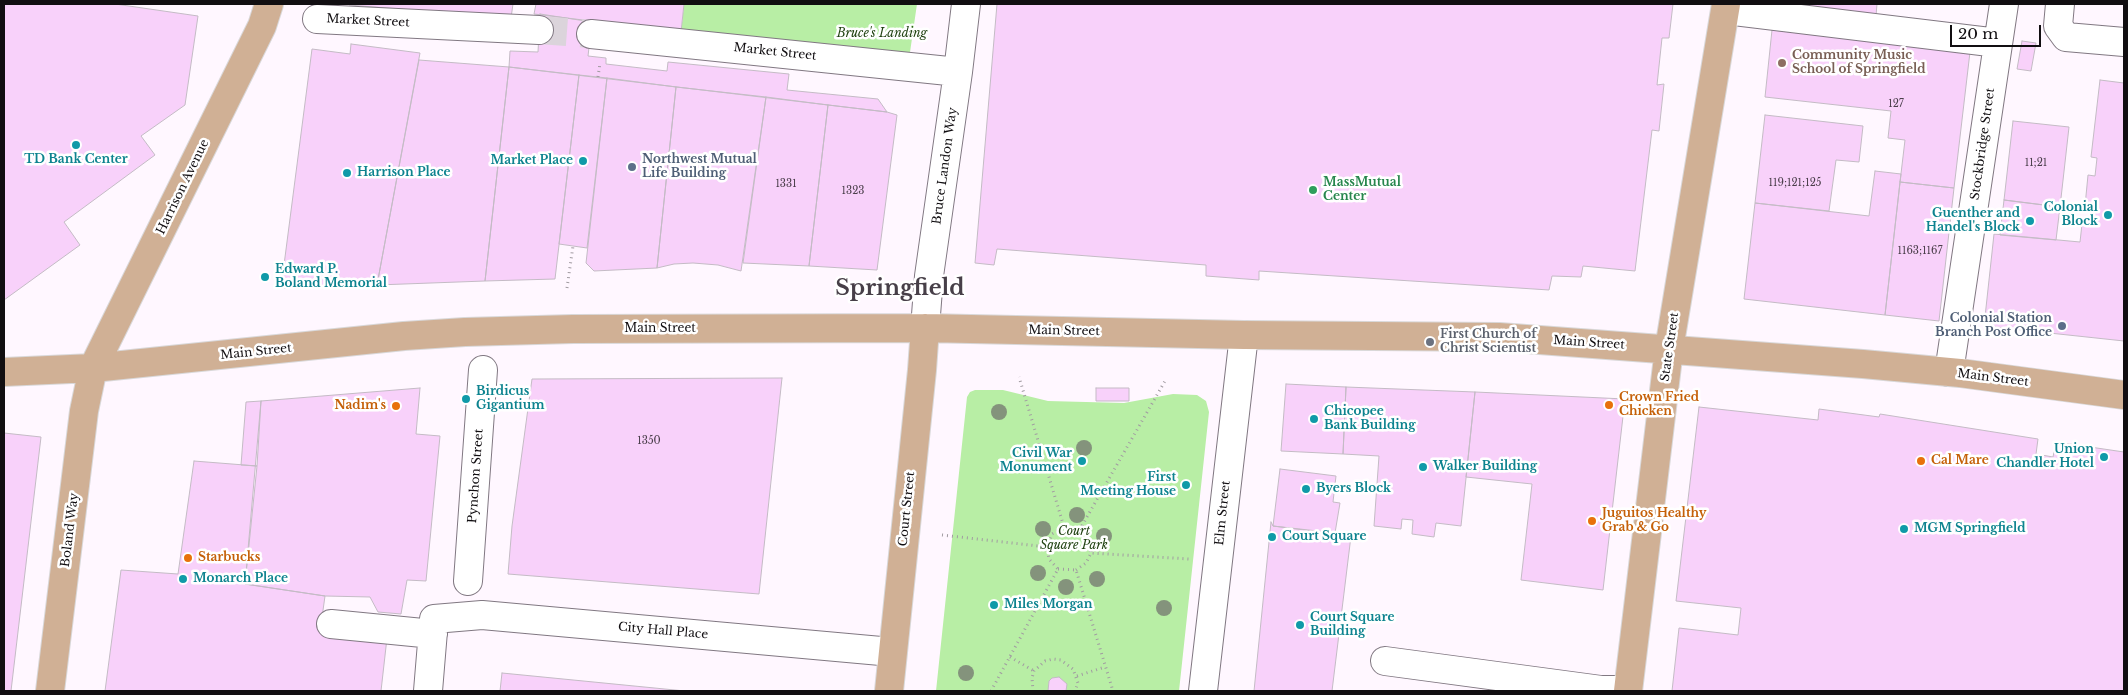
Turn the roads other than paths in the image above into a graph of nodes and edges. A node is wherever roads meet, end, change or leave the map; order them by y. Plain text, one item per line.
1 (269, 4) edge
2 (966, 4) edge
3 (2004, 4) edge
4 (2060, 4) edge
5 (1726, 7) edge
6 (317, 19) dead end
7 (539, 30) tunnel mouth
8 (591, 34) tunnel mouth
9 (2124, 42) edge
10 (1998, 43) junction
11 (958, 72) junction
12 (925, 328) junction
13 (1244, 335) junction
14 (1669, 349) junction
15 (93, 368) junction
16 (483, 370) dead end
17 (4, 372) edge
18 (1949, 372) junction
19 (2124, 395) edge
20 (468, 581) dead end
21 (331, 624) dead end
22 (433, 627) junction
23 (892, 652) junction
24 (1385, 661) dead end
25 (50, 691) edge
26 (428, 691) edge
27 (889, 691) edge
28 (1203, 691) edge
29 (1628, 691) edge

1 - 15 main road, Harrison Avenue
2 - 11 street, Bruce Landon Way
3 - 10 street, Stockbridge Street
4 - 9 street
5 - 10 street
5 - 14 main road, State Street
6 - 7 street, Market Street
8 - 11 street, Market Street
10 - 18 street, Stockbridge Street
11 - 12 street, Bruce Landon Way
12 - 13 main road, Main Street
12 - 15 main road, Main Street
12 - 23 main road, Court Street
13 - 14 main road, Main Street
13 - 28 street, Elm Street
14 - 18 main road, Main Street
14 - 29 main road, State Street
15 - 17 main road, Main Street
15 - 25 main road, Boland Way
16 - 20 street, Pynchon Street
18 - 19 main road, Main Street
21 - 22 street, City Hall Place
22 - 23 street, City Hall Place
22 - 26 street
23 - 27 main road, Court Street
24 - 29 street

